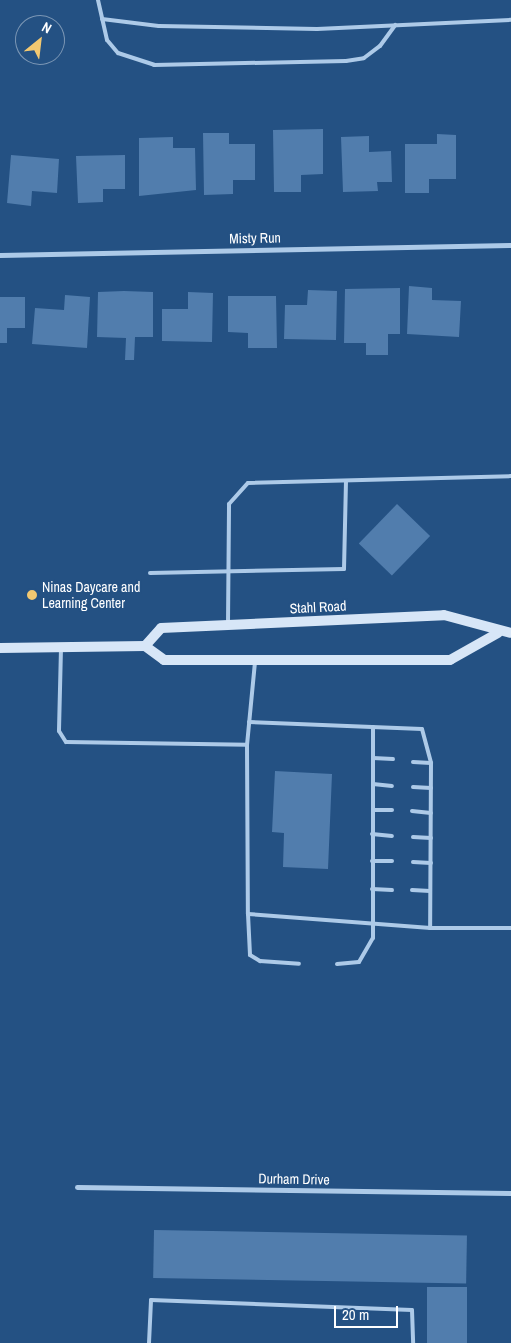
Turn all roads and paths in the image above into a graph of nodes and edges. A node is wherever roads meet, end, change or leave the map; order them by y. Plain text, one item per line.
1 (98, 0) edge
2 (102, 19) junction
3 (511, 20) edge
4 (395, 25) junction
5 (511, 245) edge
6 (0, 254) edge
7 (511, 476) edge
8 (346, 482) junction
9 (229, 572) junction
10 (150, 573) dead end
11 (228, 626) junction
12 (498, 633) junction
13 (511, 633) edge
14 (61, 646) junction
15 (145, 646) junction
16 (0, 648) edge
17 (256, 657) junction
18 (250, 722) junction
19 (373, 727) junction
20 (247, 745) junction
21 (373, 758) junction
22 (392, 759) dead end
23 (413, 762) dead end
24 (431, 763) junction
25 (373, 784) junction
26 (392, 786) dead end
27 (413, 787) dead end
28 (431, 788) junction
29 (373, 810) junction
30 (392, 810) dead end
31 (412, 811) dead end
32 (431, 813) junction
33 (372, 834) junction
34 (392, 836) dead end
35 (412, 837) dead end
36 (430, 838) junction
37 (372, 860) junction
38 (392, 861) dead end
39 (413, 862) dead end
40 (431, 863) junction
41 (372, 889) junction
42 (392, 890) dead end
43 (412, 890) dead end
44 (430, 891) junction
45 (248, 914) junction
46 (372, 924) junction
47 (430, 928) junction
48 (511, 928) edge
49 (299, 964) dead end
50 (337, 964) dead end
51 (77, 1187) dead end
52 (511, 1194) edge
53 (149, 1343) edge
54 (413, 1343) edge

1 - 2 lane
2 - 4 lane
2 - 4 lane
3 - 4 lane
5 - 6 street, Misty Run
7 - 8 lane
8 - 9 lane
8 - 9 lane
9 - 10 lane
9 - 11 lane
11 - 12 street, Stahl Road
11 - 15 street, Stahl Road
12 - 13 street, Stahl Road
12 - 17 street, Stahl Road
14 - 15 street
14 - 16 street
14 - 20 lane
15 - 17 street, Stahl Road
17 - 18 lane
18 - 19 lane
18 - 20 lane
19 - 21 lane
19 - 24 lane
20 - 45 lane
21 - 22 lane
21 - 25 lane
23 - 24 lane
24 - 28 lane
25 - 26 lane
25 - 29 lane
27 - 28 lane
28 - 32 lane
29 - 30 lane
29 - 33 lane
31 - 32 lane
32 - 36 lane
33 - 34 lane
33 - 37 lane
35 - 36 lane
36 - 40 lane
37 - 38 lane
37 - 41 lane
39 - 40 lane
40 - 44 lane
41 - 42 lane
41 - 46 lane
43 - 44 lane
44 - 47 lane
45 - 46 lane
45 - 49 lane
46 - 47 lane
46 - 50 lane
47 - 48 lane
51 - 52 street, Durham Drive
53 - 54 lane

